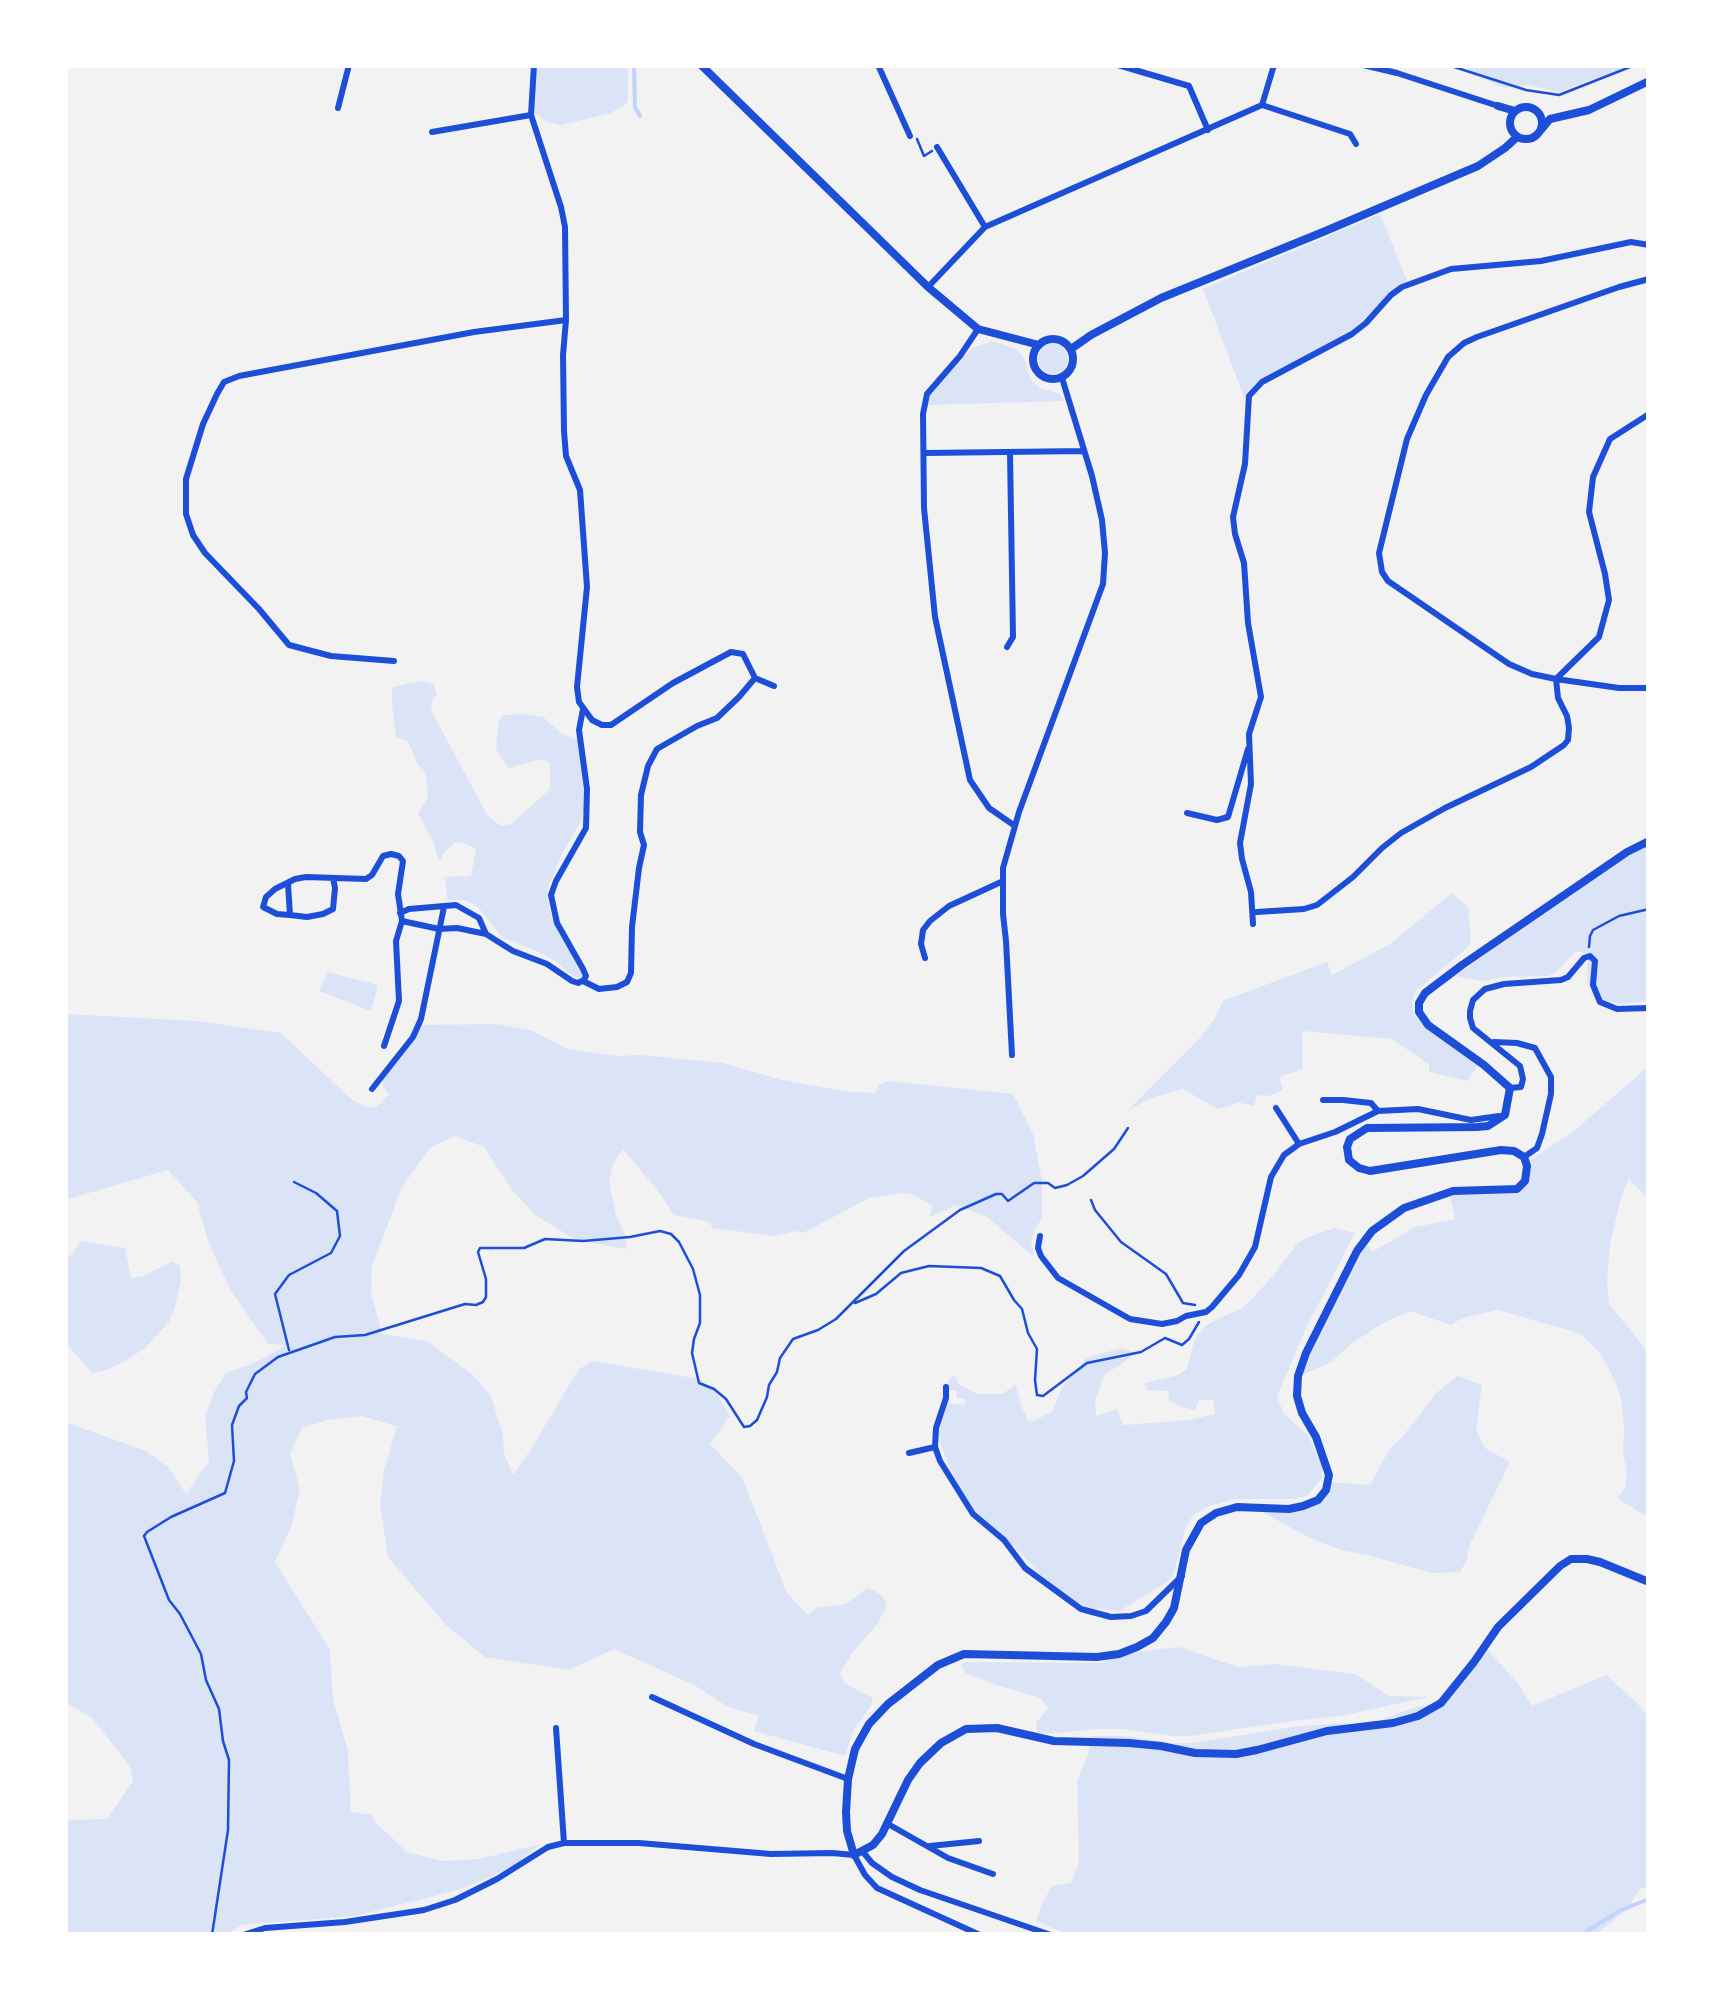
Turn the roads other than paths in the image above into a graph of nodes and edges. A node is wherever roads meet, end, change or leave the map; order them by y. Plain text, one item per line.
1 (350, 65) edge
2 (534, 65) edge
3 (701, 65) edge
4 (878, 65) edge
5 (1118, 65) edge
6 (1274, 65) edge
7 (1362, 65) edge
8 (1649, 83) edge
9 (1262, 105) junction
10 (1498, 106) junction
11 (338, 108) dead end
12 (1529, 108) junction
13 (1515, 110) junction
14 (531, 115) junction
15 (1572, 115) junction
16 (1512, 129) junction
17 (1208, 130) junction
18 (1540, 131) junction
19 (432, 132) dead end
20 (910, 136) road end
21 (1356, 144) dead end
22 (937, 147) road end
23 (985, 227) junction
24 (1649, 245) edge
25 (1649, 279) edge
26 (928, 287) junction
27 (566, 320) junction
28 (978, 328) junction
29 (1039, 345) junction
30 (1071, 349) junction
31 (1062, 378) junction
32 (1649, 414) edge
33 (1084, 450) junction
34 (924, 453) junction
35 (1010, 453) junction
36 (1007, 647) dead end
37 (394, 660) dead end
38 (755, 678) junction
39 (1556, 679) junction
40 (774, 686) dead end
41 (1649, 688) edge
42 (583, 708) junction
43 (1249, 743) junction
44 (1187, 813) dead end
45 (1015, 826) junction
46 (1649, 841) edge
47 (334, 878) junction
48 (1002, 882) junction
49 (288, 884) junction
50 (444, 907) junction
51 (1257, 912) dead end
52 (290, 915) junction
53 (402, 917) junction
54 (1253, 924) dead end
55 (439, 929) junction
56 (486, 934) junction
57 (924, 958) dead end
58 (583, 981) junction
59 (1649, 1008) edge
60 (1489, 1042) junction
61 (384, 1046) dead end
62 (1012, 1056) dead end
63 (372, 1088) dead end
64 (1510, 1088) junction
65 (1324, 1100) dead end
66 (1276, 1108) dead end
67 (1378, 1111) junction
68 (1505, 1115) junction
69 (1299, 1144) junction
70 (1524, 1157) junction
71 (1040, 1236) dead end
72 (946, 1387) dead end
73 (935, 1448) junction
74 (909, 1454) dead end
75 (1182, 1575) junction
76 (1649, 1582) edge
77 (652, 1697) dead end
78 (556, 1728) dead end
79 (848, 1778) junction
80 (888, 1824) junction
81 (979, 1842) dead end
82 (564, 1843) junction
83 (928, 1846) junction
84 (859, 1854) junction
85 (992, 1874) dead end
86 (243, 1935) edge
87 (980, 1935) edge
88 (1051, 1935) edge

1 - 11 street
2 - 14 street
3 - 26 street
4 - 20 street
5 - 17 street
6 - 9 street
7 - 10 street
8 - 15 street
9 - 17 street
9 - 21 street
10 - 13 street
10 - 16 street
12 - 13 street
12 - 15 street
12 - 18 street
13 - 16 street
14 - 19 street
14 - 27 street
15 - 18 street
16 - 18 street
16 - 30 street
17 - 23 street
22 - 23 street
23 - 26 street
24 - 43 street
25 - 39 street
26 - 28 street
27 - 37 street
27 - 42 street
28 - 29 street
28 - 34 street
29 - 30 street
29 - 31 street
30 - 31 street
31 - 33 street
32 - 39 street
33 - 35 street
33 - 45 street
34 - 35 street
34 - 45 street
35 - 36 street
38 - 40 street
38 - 42 street
38 - 58 street
39 - 41 street
39 - 51 street
42 - 58 street
43 - 44 street
43 - 54 street
45 - 48 street
46 - 64 street
47 - 49 street
47 - 52 street
47 - 53 street
48 - 57 street
48 - 62 street
49 - 52 street
49 - 52 street
50 - 53 street
50 - 55 street
50 - 56 street
53 - 55 street
53 - 61 street
55 - 56 street
55 - 63 street
56 - 58 street
59 - 60 street
60 - 64 street
60 - 70 street
64 - 68 street
65 - 67 street
66 - 69 street
67 - 68 street
67 - 69 street
68 - 70 street
69 - 71 street
70 - 75 street
72 - 73 street
73 - 74 street
73 - 75 street
75 - 79 street
76 - 80 street
77 - 79 street
78 - 82 street
79 - 84 street
80 - 83 street
80 - 84 street
81 - 83 street
82 - 84 street
82 - 86 street
83 - 85 street
84 - 87 street
84 - 88 street

